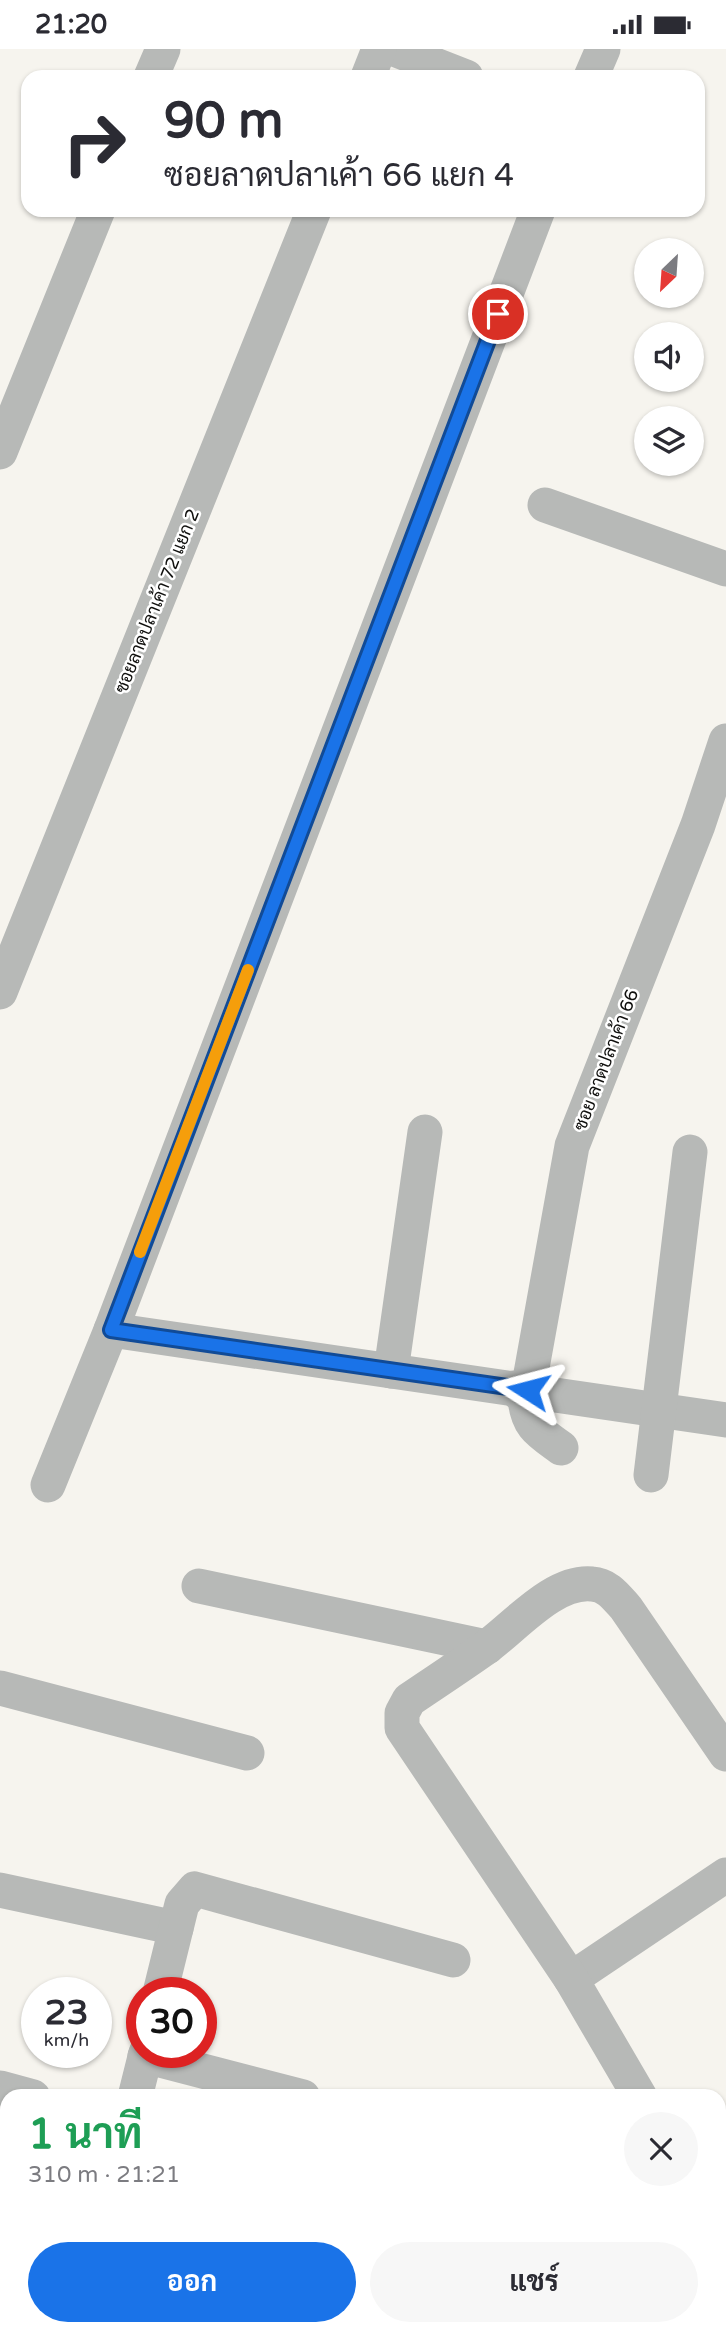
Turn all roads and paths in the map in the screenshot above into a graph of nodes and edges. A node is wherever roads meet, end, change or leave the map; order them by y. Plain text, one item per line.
1 (163, 49) edge
2 (379, 49) edge
3 (394, 49) edge
4 (603, 49) edge
5 (154, 70) edge
6 (371, 70) edge
7 (448, 70) edge
8 (594, 70) edge
9 (95, 217) edge
10 (311, 217) edge
11 (535, 217) edge
12 (0, 452) edge
13 (545, 505) dead end
14 (726, 569) edge
15 (726, 741) edge
16 (712, 829) edge
17 (0, 992) edge
18 (425, 1132) dead end
19 (690, 1152) dead end
20 (111, 1330) junction
21 (391, 1371) junction
22 (521, 1389) junction
23 (657, 1410) junction
24 (726, 1420) edge
25 (561, 1448) dead end
26 (651, 1475) dead end
27 (48, 1485) dead end
28 (199, 1586) dead end
29 (487, 1647) junction
30 (0, 1688) edge
31 (247, 1753) dead end
32 (726, 1754) edge
33 (726, 1875) edge
34 (0, 1890) edge
35 (176, 1928) junction
36 (453, 1960) dead end
37 (164, 1977) edge
38 (571, 1979) junction
39 (143, 2068) edge
40 (195, 2068) edge
41 (137, 2089) edge
42 (273, 2089) edge
43 (635, 2089) edge

1 - 5 street
2 - 6 street
3 - 7 street
4 - 8 street
9 - 12 street
10 - 17 street, ซอยลาดปลาเค้า 72 แยก 2
11 - 20 street
13 - 14 street
15 - 16 street, ซอย ลาดปลาเค้า 66
16 - 22 street, ซอย ลาดปลาเค้า 66
18 - 21 street
19 - 23 street
20 - 21 street
20 - 27 street
21 - 22 street
22 - 23 street
22 - 25 street
23 - 24 street
23 - 26 street
28 - 29 street
29 - 32 street
29 - 38 street
30 - 31 street
33 - 38 street
34 - 35 street
35 - 36 street
35 - 37 street
38 - 43 street
39 - 41 street
40 - 42 street

